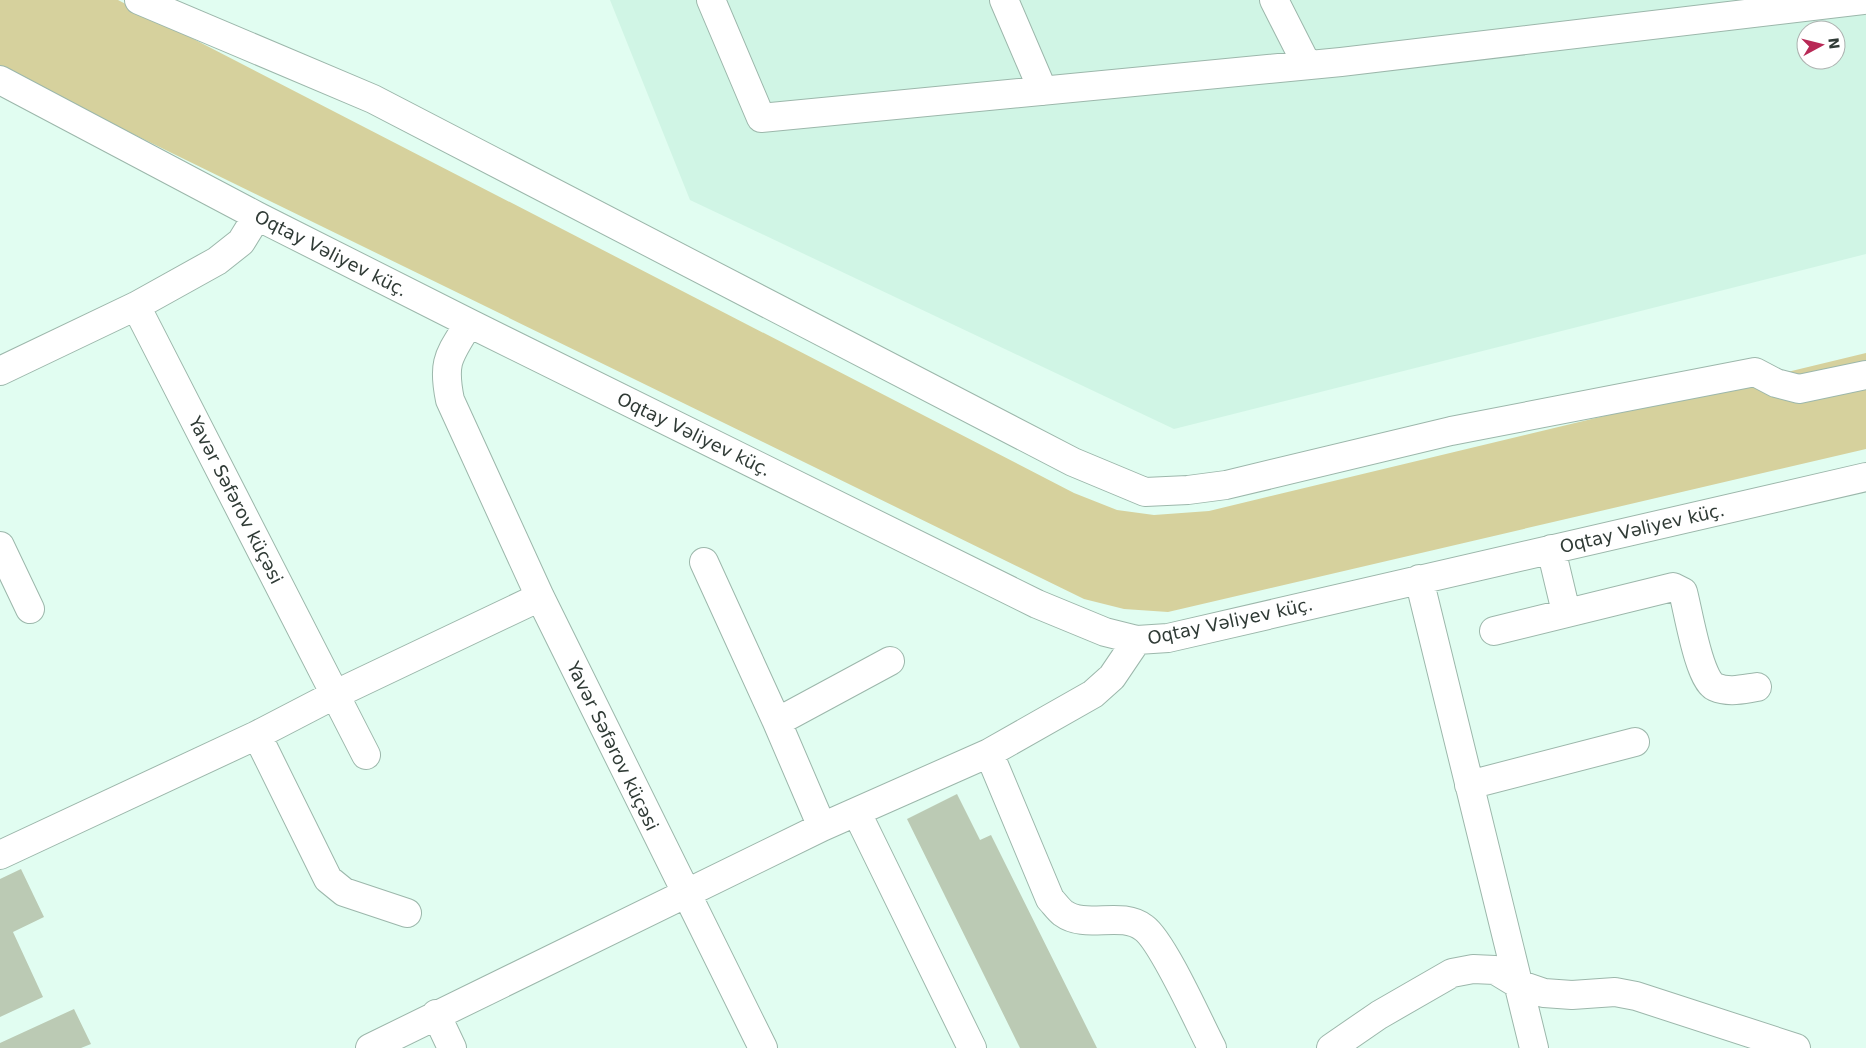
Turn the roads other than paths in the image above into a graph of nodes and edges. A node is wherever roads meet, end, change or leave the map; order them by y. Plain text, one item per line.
1 (139, 0) edge
2 (711, 0) edge
3 (1004, 0) edge
4 (1274, 0) edge
5 (1863, 0) edge
6 (1307, 65) junction
7 (0, 80) edge
8 (1043, 91) junction
9 (257, 216) junction
10 (136, 306) junction
11 (469, 323) junction
12 (0, 371) edge
13 (1866, 376) edge
14 (1866, 477) edge
15 (0, 546) edge
16 (1551, 549) junction
17 (704, 562) dead end
18 (1419, 579) junction
19 (540, 597) junction
20 (30, 609) dead end
21 (1566, 612) junction
22 (1494, 631) dead end
23 (1136, 640) junction
24 (890, 661) dead end
25 (1757, 687) dead end
26 (336, 694) junction
27 (777, 722) junction
28 (257, 735) junction
29 (1635, 742) dead end
30 (988, 753) junction
31 (366, 755) dead end
32 (1470, 785) junction
33 (857, 813) junction
34 (822, 827) junction
35 (0, 855) edge
36 (686, 895) junction
37 (407, 913) dead end
38 (1518, 984) junction
39 (436, 1014) junction
40 (370, 1048) edge
41 (452, 1048) edge
42 (763, 1048) edge
43 (972, 1048) edge
44 (1212, 1048) edge
45 (1332, 1048) edge
46 (1534, 1048) edge
47 (1790, 1048) edge
48 (1796, 1048) edge

1 - 13 street
2 - 8 street
3 - 8 street
4 - 6 street
5 - 6 street
6 - 8 street
7 - 9 street, Oqtay Vəliyev küç.
9 - 10 street
9 - 11 street, Oqtay Vəliyev küç.
10 - 12 street
10 - 26 street, Yavər Səfərov küçəsi
11 - 19 street, Yavər Səfərov küçəsi
11 - 23 street, Oqtay Vəliyev küç.
14 - 16 street, Oqtay Vəliyev küç.
15 - 20 street
16 - 18 street, Oqtay Vəliyev küç.
16 - 21 street
17 - 27 street
18 - 23 street, Oqtay Vəliyev küç.
18 - 32 street
19 - 26 street
19 - 36 street, Yavər Səfərov küçəsi
21 - 22 street
21 - 25 street
23 - 30 street
24 - 27 street
26 - 28 street
26 - 31 street, Yavər Səfərov küçəsi
27 - 34 street
28 - 35 street
28 - 37 street
29 - 32 street
30 - 33 street
30 - 44 street
32 - 38 street
33 - 34 street
33 - 43 street
34 - 36 street
36 - 39 street
36 - 42 street, Yavər Səfərov küçəsi
38 - 45 street
38 - 46 street
38 - 47 street
39 - 40 street
39 - 41 street
47 - 48 street

